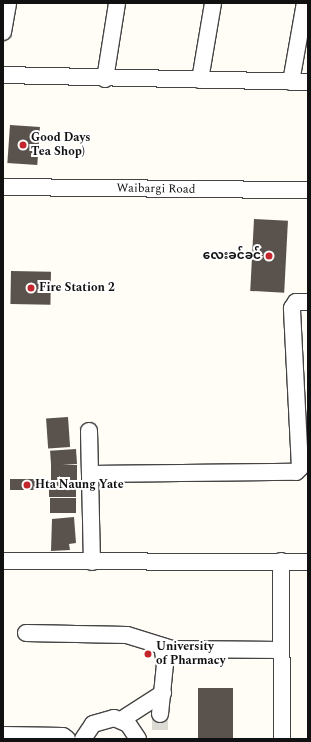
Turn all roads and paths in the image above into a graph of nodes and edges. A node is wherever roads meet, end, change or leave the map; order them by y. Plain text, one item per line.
1 (8, 3) edge
2 (118, 3) edge
3 (213, 3) edge
4 (305, 3) edge
5 (3, 32) edge
6 (3, 75) edge
7 (105, 79) junction
8 (200, 80) junction
9 (292, 82) junction
10 (308, 82) edge
11 (3, 187) edge
12 (308, 190) edge
13 (308, 302) edge
14 (89, 431) dead end
15 (90, 474) junction
16 (3, 561) edge
17 (281, 561) junction
18 (92, 562) junction
19 (308, 562) edge
20 (26, 633) dead end
21 (162, 646) junction
22 (281, 650) junction
23 (163, 693) junction
24 (160, 714) tunnel mouth
25 (121, 720) junction
26 (3, 735) edge
27 (67, 739) edge
28 (83, 739) edge
29 (138, 739) edge
30 (282, 739) edge

1 - 5 street
2 - 7 street
3 - 8 street
4 - 9 street
6 - 7 street
7 - 8 street
8 - 9 street
9 - 10 street
11 - 12 street, Waibargi Road
13 - 15 street
14 - 15 street
15 - 18 street
16 - 18 street
17 - 18 street
17 - 19 street
17 - 22 street
20 - 21 street
21 - 22 street
21 - 23 street
22 - 30 street
23 - 24 street
23 - 25 street
25 - 28 street
25 - 29 street
26 - 27 street

